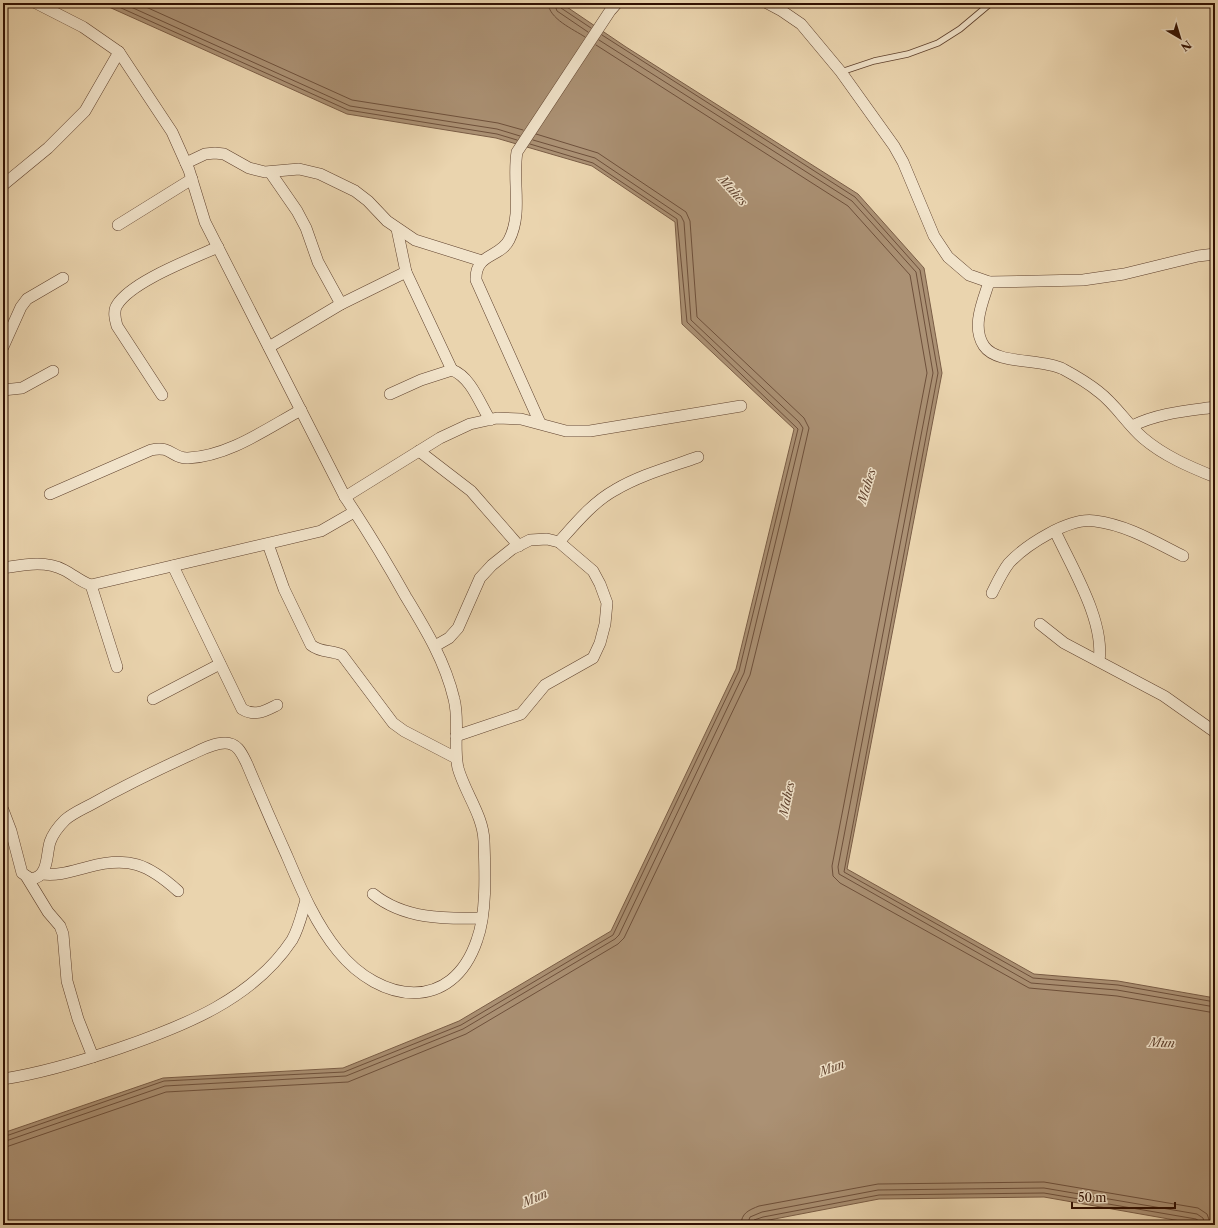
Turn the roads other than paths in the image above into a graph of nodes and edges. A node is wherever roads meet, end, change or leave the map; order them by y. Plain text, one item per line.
1 (36, 3) edge
2 (767, 3) edge
3 (991, 3) edge
4 (614, 7) edge
5 (119, 52) junction
6 (841, 72) junction
7 (186, 163) junction
8 (270, 172) junction
9 (192, 179) junction
10 (3, 185) edge
11 (118, 225) dead end
12 (397, 229) junction
13 (218, 247) junction
14 (1215, 254) edge
15 (482, 261) junction
16 (406, 272) junction
17 (63, 278) dead end
18 (989, 282) junction
19 (342, 304) junction
20 (3, 347) edge
21 (269, 347) junction
22 (452, 370) junction
23 (52, 371) dead end
24 (3, 390) edge
25 (390, 394) dead end
26 (162, 395) dead end
27 (741, 406) dead end
28 (1215, 407) edge
29 (301, 410) junction
30 (490, 420) junction
31 (540, 423) junction
32 (1132, 426) junction
33 (419, 451) junction
34 (698, 457) dead end
35 (1215, 477) edge
36 (50, 494) dead end
37 (345, 497) junction
38 (354, 512) junction
39 (1055, 531) junction
40 (559, 542) junction
41 (268, 544) junction
42 (519, 546) junction
43 (1183, 556) dead end
44 (172, 566) junction
45 (3, 568) edge
46 (91, 585) junction
47 (992, 593) dead end
48 (1040, 624) dead end
49 (435, 646) junction
50 (1099, 661) junction
51 (220, 664) junction
52 (117, 667) dead end
53 (153, 699) dead end
54 (277, 705) dead end
55 (1215, 732) edge
56 (456, 736) junction
57 (456, 758) junction
58 (3, 810) edge
59 (42, 874) junction
60 (26, 876) junction
61 (178, 891) dead end
62 (372, 894) dead end
63 (306, 900) junction
64 (482, 918) junction
65 (93, 1057) junction
66 (3, 1079) edge

1 - 5 street
2 - 6 street
3 - 6 lane
4 - 15 street
5 - 7 street
5 - 10 street
6 - 18 street
7 - 8 street
7 - 9 street
8 - 12 street
8 - 19 street
9 - 11 street
9 - 13 street
12 - 15 street
12 - 16 street
13 - 21 street
13 - 26 street
14 - 18 street
15 - 31 street
16 - 19 street
16 - 22 street
17 - 20 street
18 - 32 street
19 - 21 street
21 - 29 street
22 - 25 street
22 - 30 street
23 - 24 street
27 - 31 street
28 - 32 street
29 - 36 street
29 - 37 street
30 - 31 street
30 - 33 street
32 - 35 street
33 - 37 street
33 - 42 street
34 - 40 street
37 - 38 street
38 - 41 street
38 - 49 street
39 - 43 street
39 - 47 street
39 - 50 street
40 - 42 street
40 - 56 street
41 - 44 street
41 - 57 street
42 - 49 street
44 - 46 street
44 - 51 street
45 - 46 street
46 - 52 street
48 - 50 street
49 - 56 street
50 - 55 street
51 - 53 street
51 - 54 street
56 - 57 street
57 - 64 street
58 - 60 street
59 - 60 street
59 - 61 street
59 - 63 street
60 - 65 street
62 - 64 street
63 - 64 street
63 - 65 street
65 - 66 street

